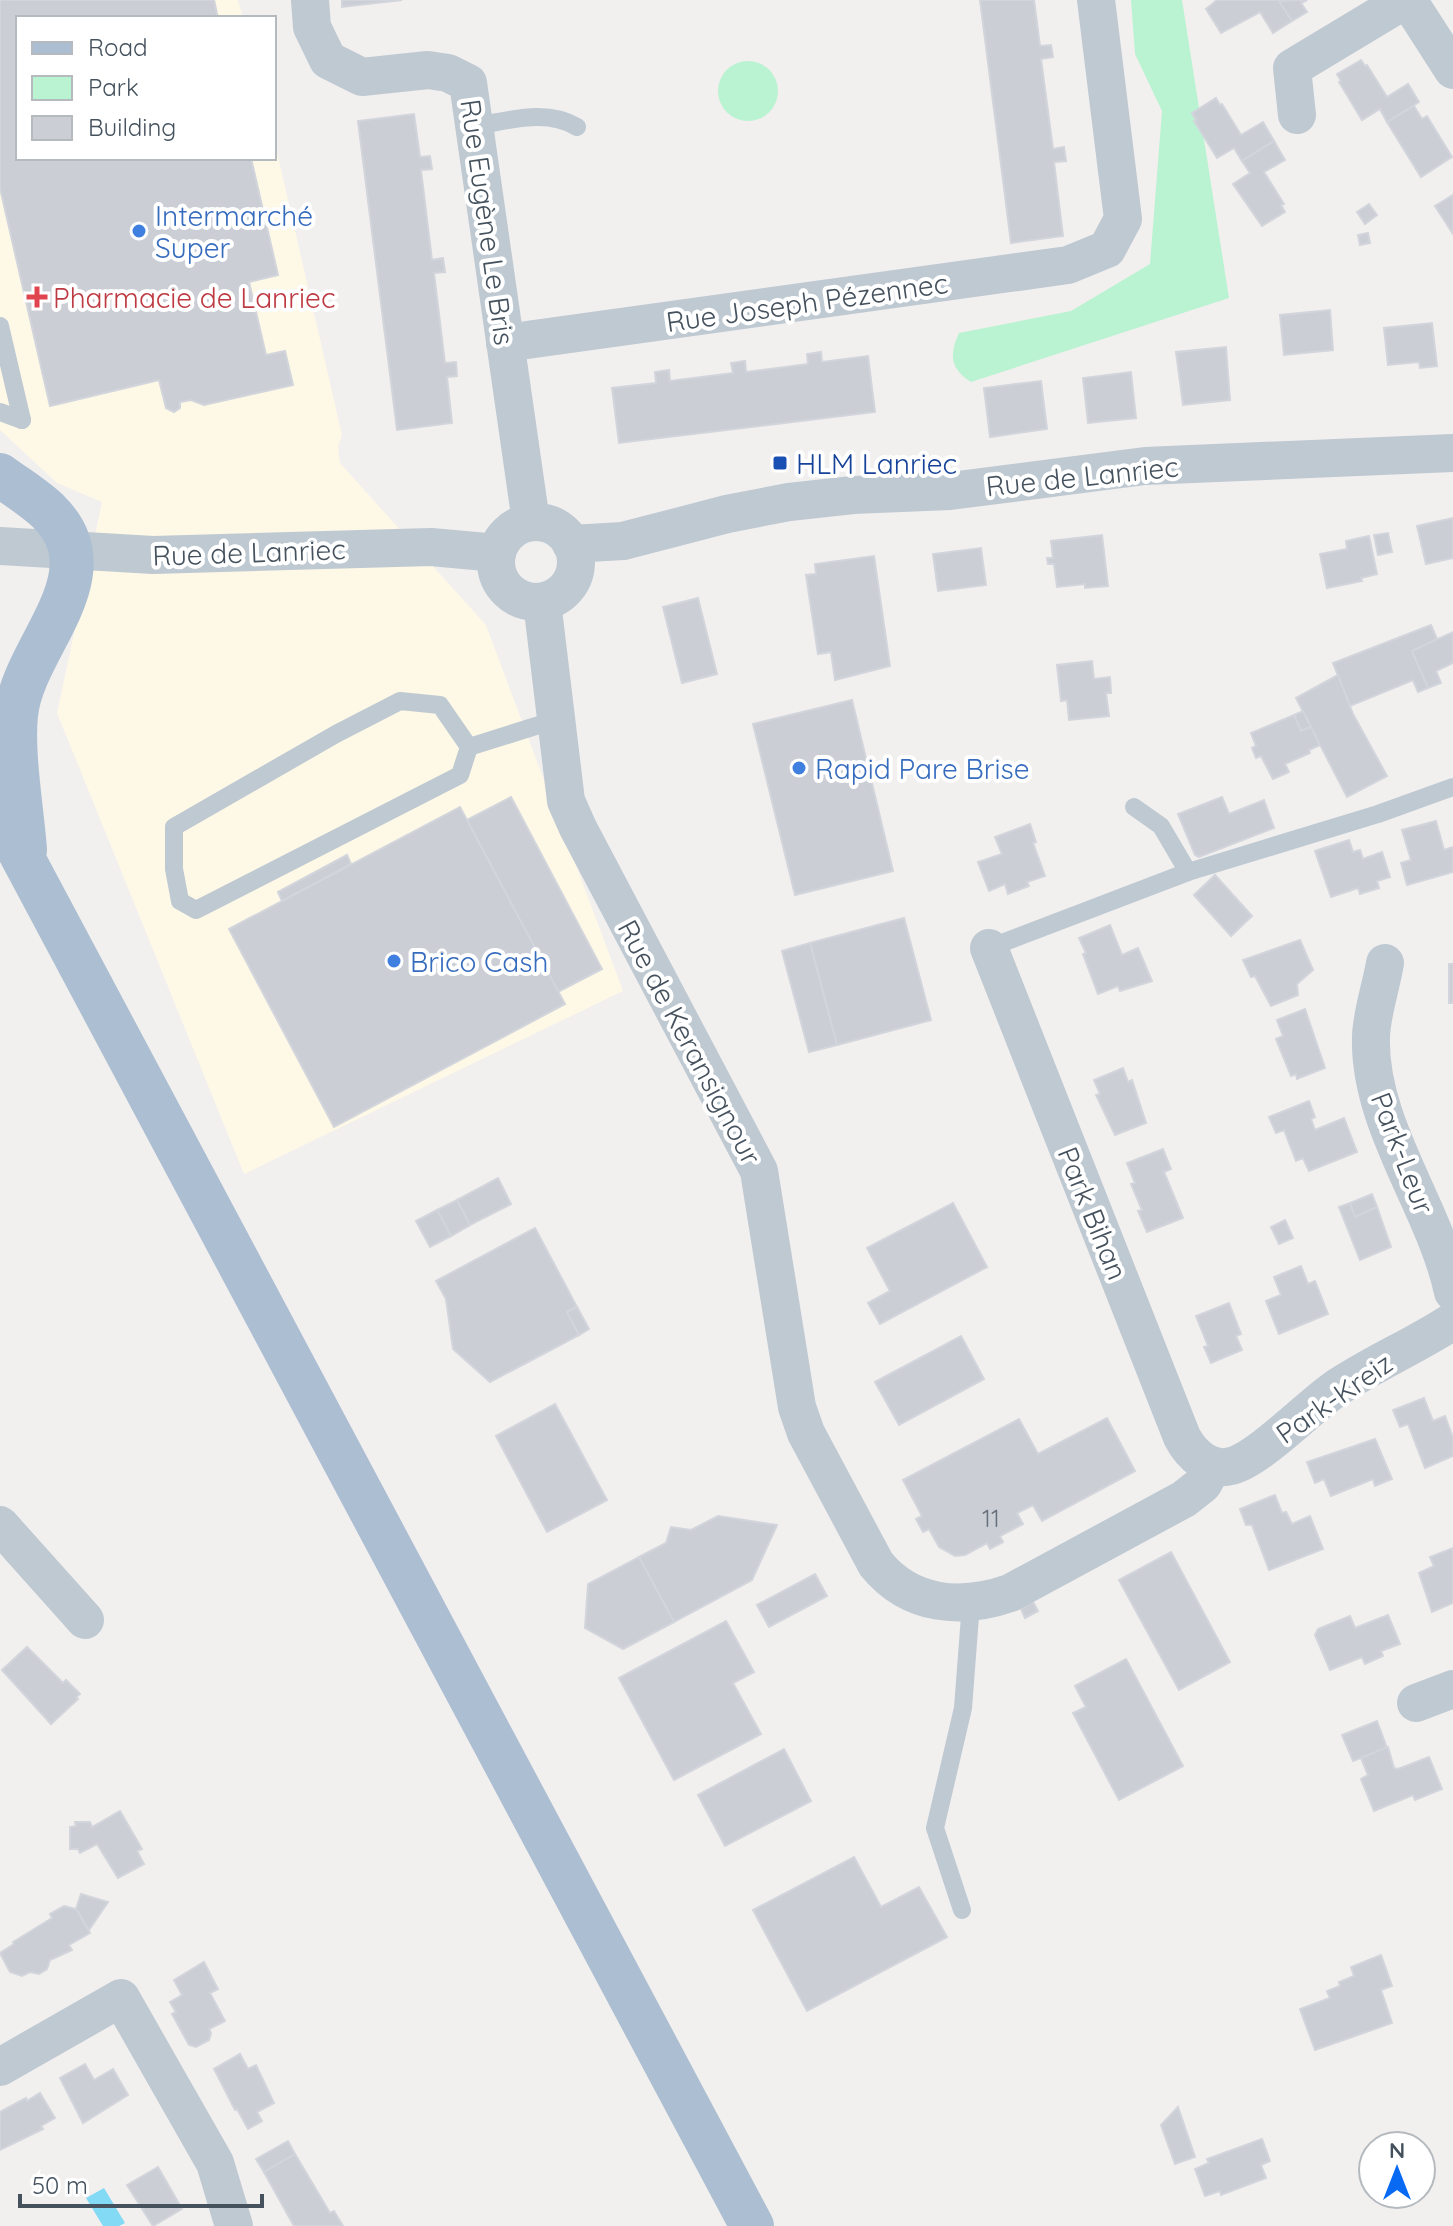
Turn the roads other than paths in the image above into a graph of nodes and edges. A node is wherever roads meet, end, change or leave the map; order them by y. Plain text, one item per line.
1 (310, 0) edge
2 (1096, 0) edge
3 (1406, 0) edge
4 (1453, 70) edge
5 (1297, 115) dead end
6 (474, 126) junction
7 (577, 127) dead end
8 (0, 326) edge
9 (505, 343) junction
10 (0, 412) edge
11 (1453, 453) edge
12 (0, 475) edge
13 (531, 522) junction
14 (571, 544) junction
15 (0, 546) edge
16 (70, 550) junction
17 (497, 553) junction
18 (542, 602) junction
19 (555, 720) junction
20 (469, 747) junction
21 (1453, 787) edge
22 (1134, 807) dead end
23 (0, 815) edge
24 (27, 864) junction
25 (1188, 872) junction
26 (989, 948) joint
27 (1385, 963) dead end
28 (1453, 1292) edge
29 (1453, 1321) edge
30 (1213, 1466) junction
31 (0, 1525) edge
32 (971, 1603) junction
33 (85, 1620) dead end
34 (1453, 1689) edge
35 (1416, 1703) dead end
36 (962, 1910) dead end
37 (0, 2067) edge
38 (234, 2226) edge
39 (752, 2226) edge

1 - 6 street, Rue Eugène Le Bris
2 - 9 street, Rue Joseph Pézennec
3 - 4 street
3 - 5 street
6 - 7 lane
6 - 9 street, Rue Eugène Le Bris
8 - 10 lane
9 - 13 street, Rue Eugène Le Bris
11 - 14 street, Rue de Lanriec
12 - 16 main road
13 - 14 street
13 - 17 street
14 - 18 street
15 - 16 street, Rue de Lanriec
16 - 17 street, Rue de Lanriec
16 - 24 main road
17 - 18 street
18 - 19 street, Rue de Keransignour
19 - 20 lane
19 - 32 street, Rue de Keransignour
20 - 20 lane
21 - 25 lane
22 - 25 lane
23 - 24 main road
24 - 39 main road
25 - 26 lane
26 - 30 street, Park Bihan
27 - 28 street, Park-Leur
29 - 30 street, Park-Kreiz
30 - 32 street, Rue de Keransignour
31 - 33 street
32 - 36 lane
34 - 35 street
37 - 38 street

